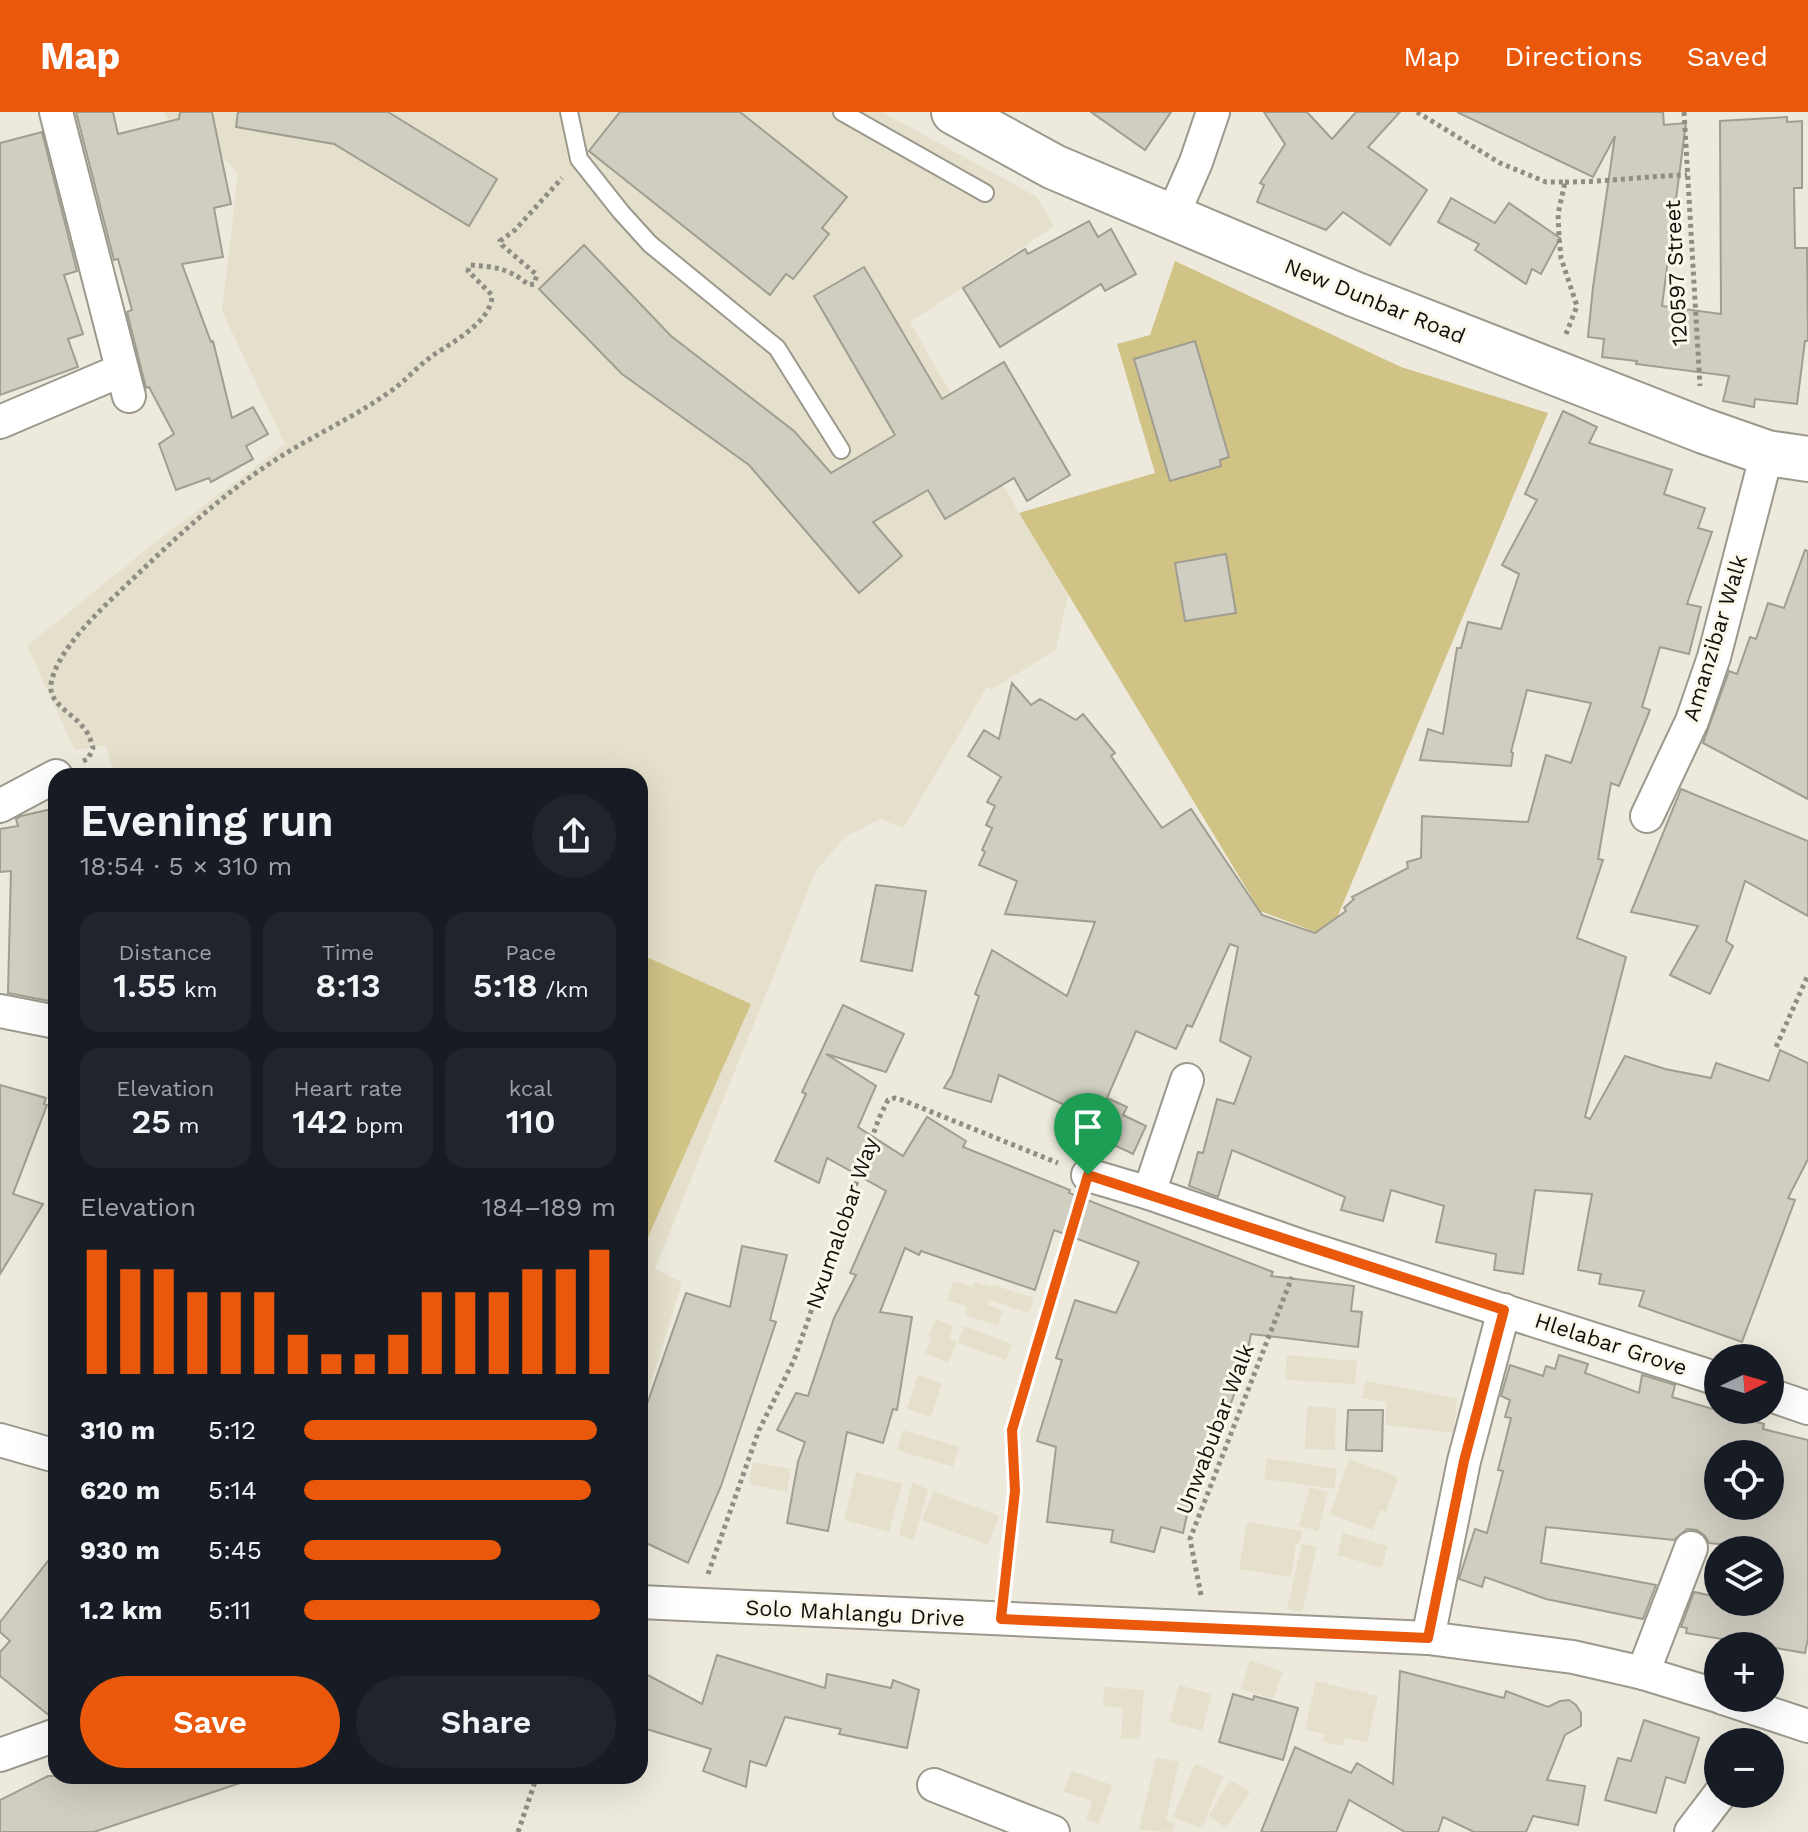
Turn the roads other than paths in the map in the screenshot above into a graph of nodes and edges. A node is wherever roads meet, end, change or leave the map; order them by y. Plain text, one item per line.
1 (56, 112) edge
2 (569, 112) edge
3 (842, 112) edge
4 (954, 112) edge
5 (1213, 112) edge
6 (985, 193) dead end
7 (1172, 217) junction
8 (0, 422) edge
9 (841, 450) dead end
10 (1788, 456) edge
11 (48, 780) edge
12 (0, 806) edge
13 (1647, 816) dead end
14 (0, 1011) edge
15 (48, 1020) edge
16 (1187, 1080) dead end
17 (1088, 1175) road end
18 (1149, 1193) junction
19 (1504, 1310) junction
20 (1704, 1374) edge
21 (1784, 1400) edge
22 (1808, 1408) edge
23 (0, 1440) edge
24 (48, 1454) edge
25 (1691, 1548) dead end
26 (648, 1603) edge
27 (1428, 1638) junction
28 (1643, 1673) junction
29 (1704, 1692) edge
30 (1750, 1712) edge
31 (1782, 1728) edge
32 (48, 1738) edge
33 (0, 1755) edge
34 (934, 1785) dead end
35 (1709, 1808) edge
36 (1053, 1832) edge
37 (1691, 1832) edge

1 - 8 street
2 - 9 lane
3 - 6 lane
4 - 7 street, New Dunbar Road
5 - 7 street
7 - 10 street, New Dunbar Road
10 - 13 street, Amanzibar Walk
11 - 12 street
14 - 15 street
16 - 18 street
17 - 18 street
18 - 19 street, Hlelabar Grove
19 - 20 street, Hlelabar Grove
19 - 27 street, Hlelabar Grove
21 - 22 street
23 - 24 street
25 - 28 street
26 - 27 street, Solo Mahlangu Drive
27 - 28 street, Solo Mahlangu Drive
28 - 29 street, Solo Mahlangu Drive
30 - 31 street, Solo Mahlangu Drive
32 - 33 street
34 - 36 street
35 - 37 street

